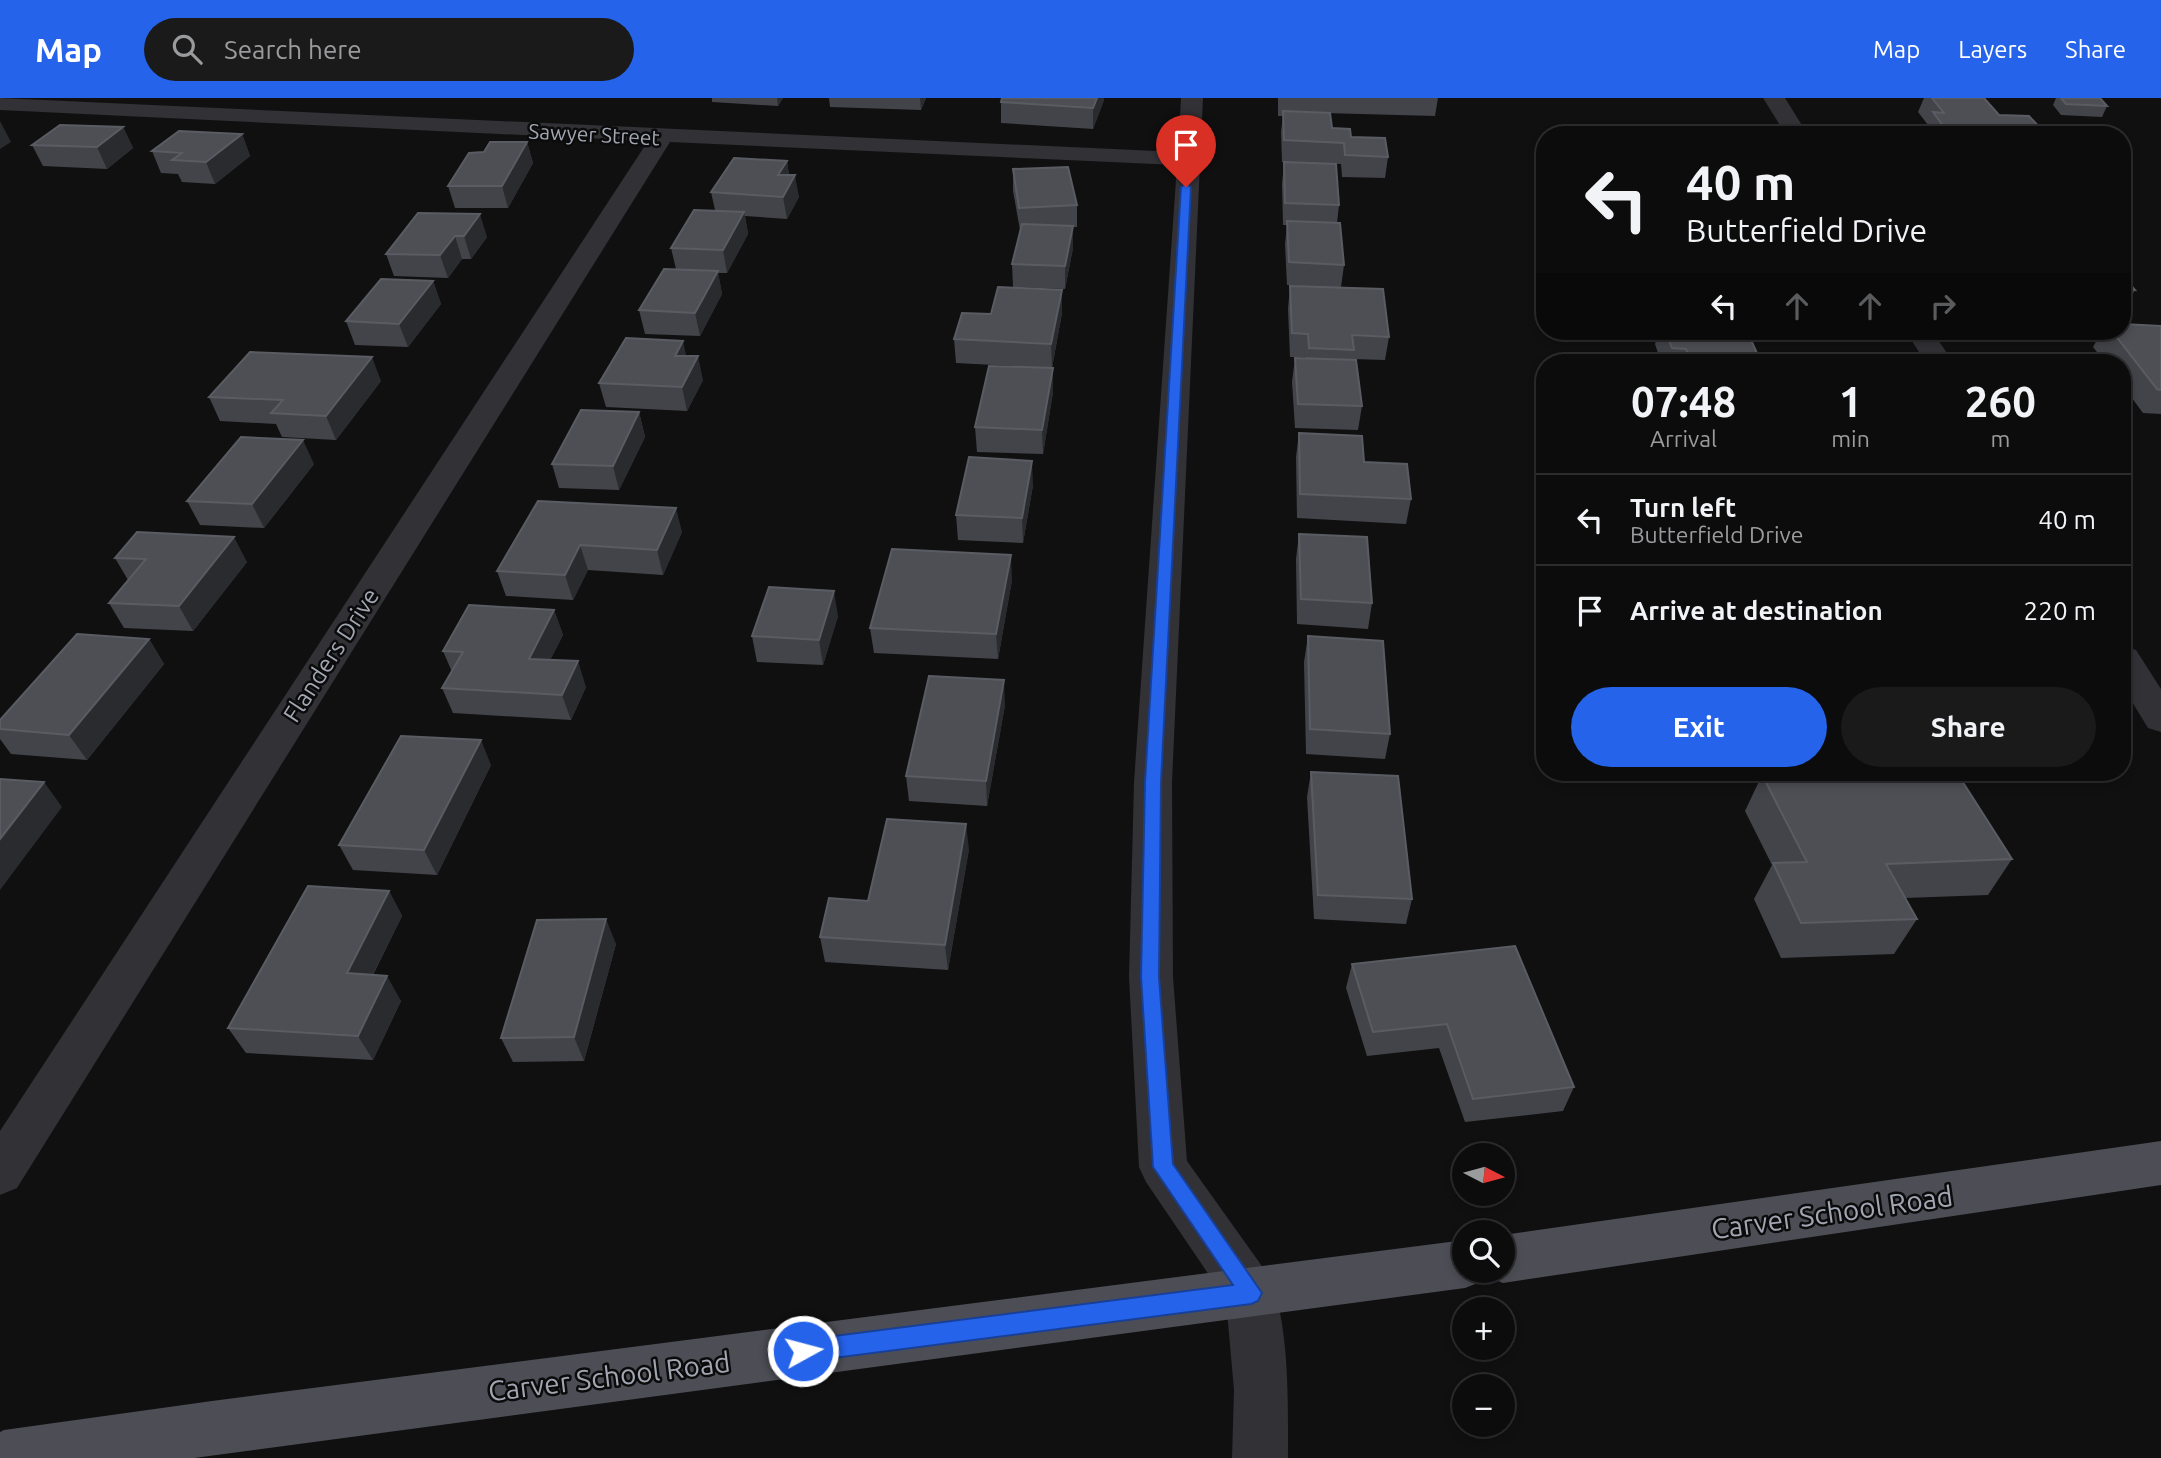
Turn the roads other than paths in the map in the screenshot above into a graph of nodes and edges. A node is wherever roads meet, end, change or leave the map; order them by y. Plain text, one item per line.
1 (1192, 98) edge
2 (1774, 98) edge
3 (0, 104) edge
4 (1791, 126) edge
5 (662, 137) junction
6 (1187, 159) junction
7 (2131, 671) edge
8 (2161, 719) edge
9 (2161, 1163) edge
10 (0, 1173) edge
11 (1515, 1257) edge
12 (1452, 1266) edge
13 (1251, 1293) junction
14 (4, 1458) edge
15 (1260, 1458) edge

1 - 6 street
2 - 4 street
3 - 5 street, Sawyer Street
5 - 6 street, Sawyer Street
5 - 10 street, Flanders Drive
6 - 13 street
7 - 8 street
9 - 11 main road, Carver School Road
12 - 13 main road, Carver School Road
13 - 14 main road, Carver School Road
13 - 15 street

